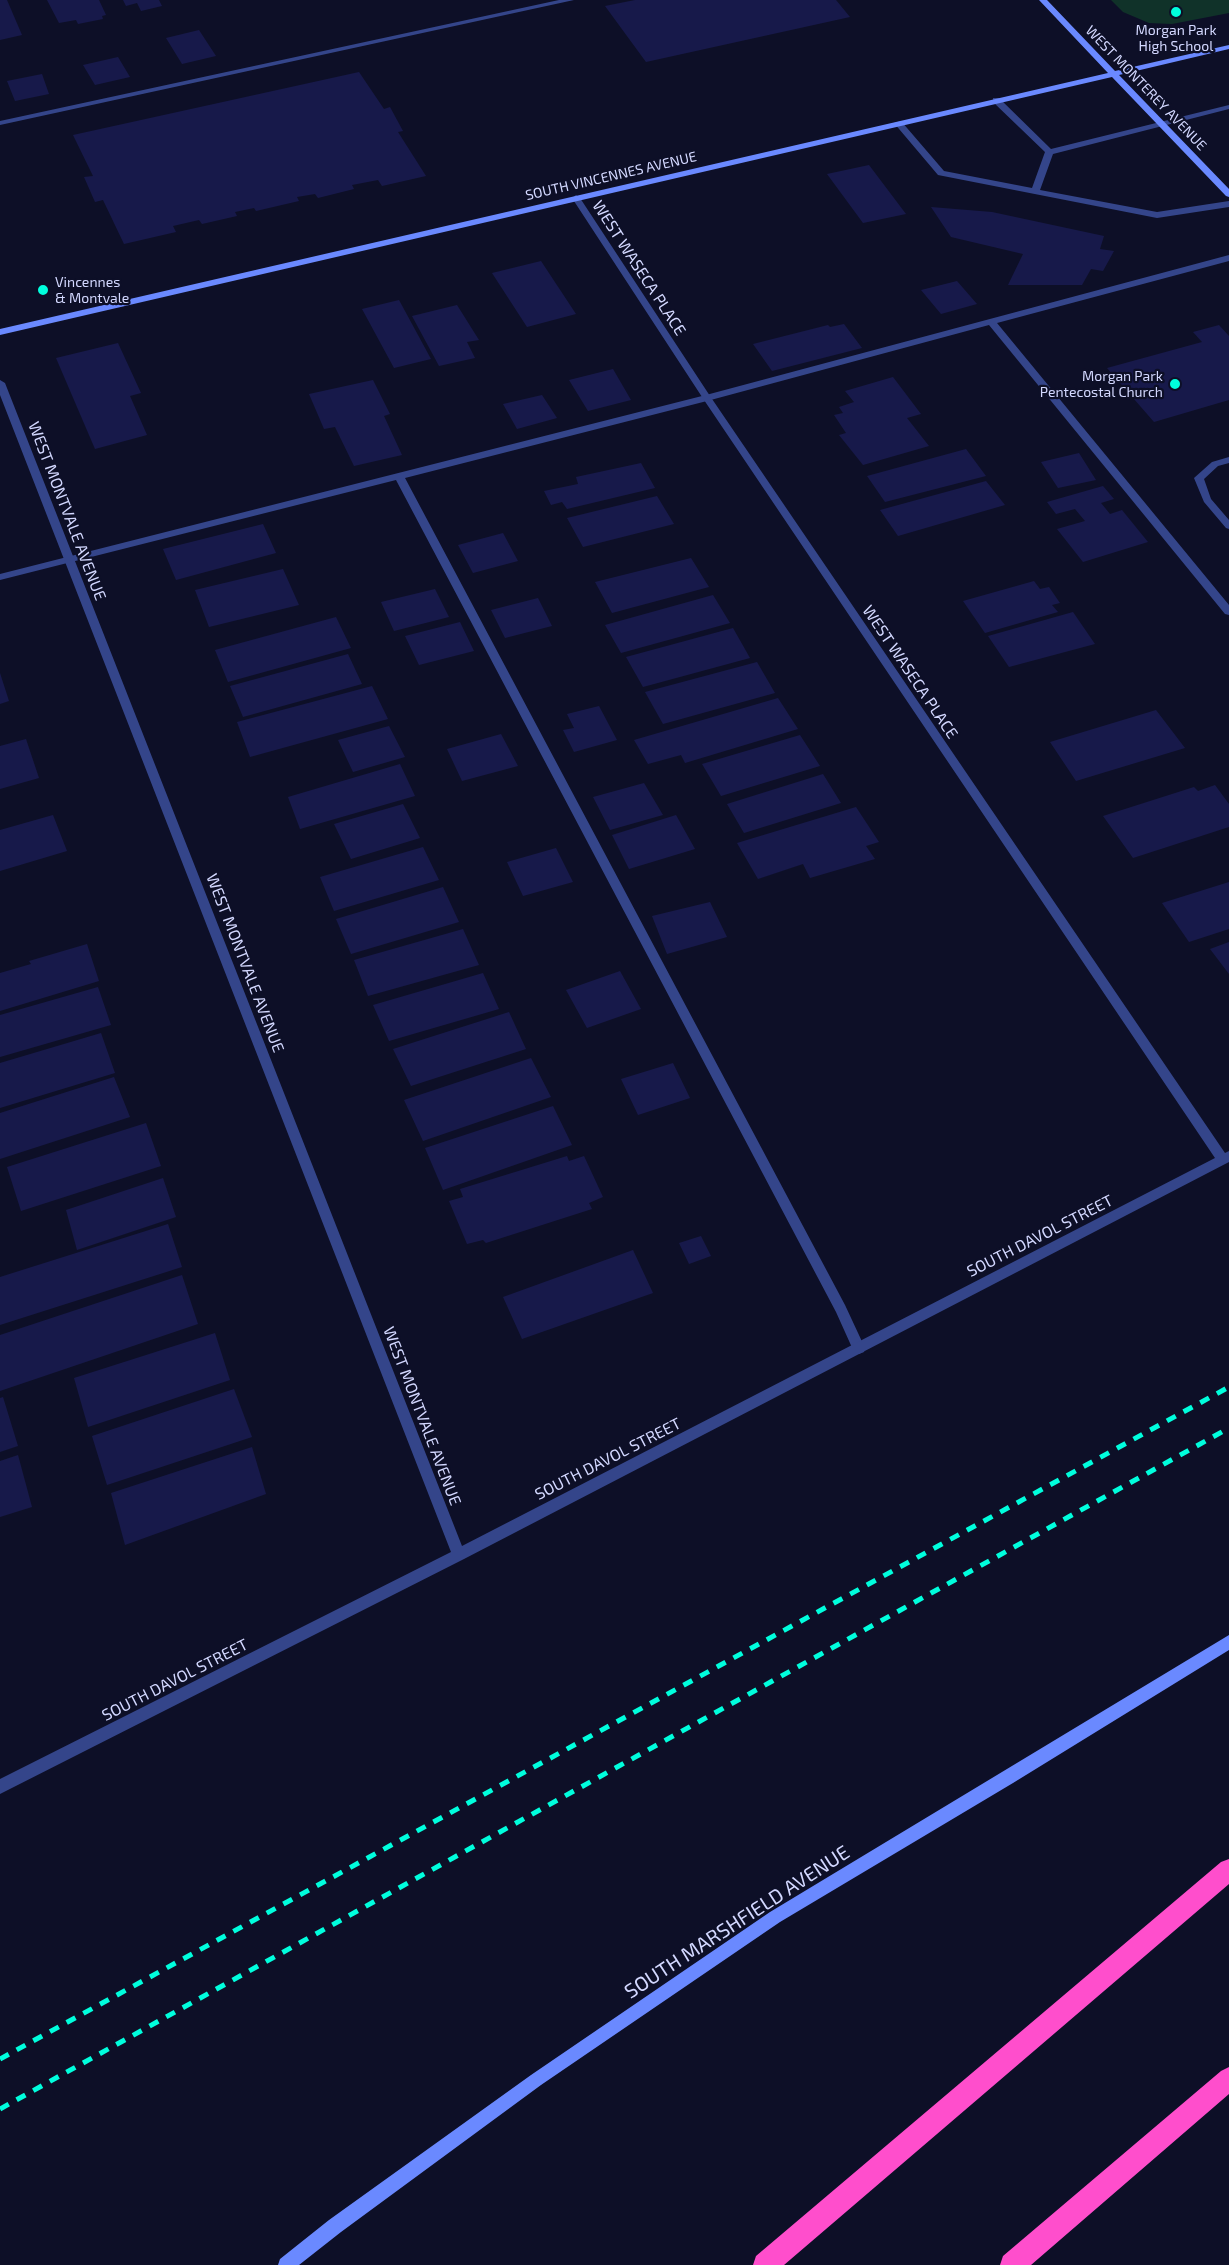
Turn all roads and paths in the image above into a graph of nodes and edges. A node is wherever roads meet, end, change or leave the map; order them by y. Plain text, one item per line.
1 (570, 0) edge
2 (1043, 0) edge
3 (1229, 47) edge
4 (1113, 73) junction
5 (996, 100) junction
6 (1229, 107) edge
7 (0, 123) edge
8 (898, 123) junction
9 (1162, 124) junction
10 (1049, 152) junction
11 (1035, 191) junction
12 (1229, 194) edge
13 (576, 198) junction
14 (1229, 204) edge
15 (1229, 258) edge
16 (991, 322) junction
17 (0, 332) edge
18 (0, 383) edge
19 (706, 398) junction
20 (1229, 460) edge
21 (399, 476) junction
22 (1229, 526) edge
23 (68, 559) junction
24 (0, 577) edge
25 (1229, 612) edge
26 (1226, 1158) edge
27 (859, 1348) junction
28 (459, 1555) junction
29 (1229, 1642) edge
30 (0, 1786) edge
31 (1229, 1870) edge
32 (1229, 2079) edge
33 (286, 2265) edge
34 (765, 2265) edge
35 (1012, 2265) edge

1 - 7 street
2 - 4 main road, WEST MONTEREY AVENUE
3 - 4 main road, SOUTH VINCENNES AVENUE
4 - 5 main road, SOUTH VINCENNES AVENUE
4 - 9 main road, WEST MONTEREY AVENUE
5 - 8 main road, SOUTH VINCENNES AVENUE
5 - 10 street
6 - 9 street
8 - 11 street
8 - 13 main road, SOUTH VINCENNES AVENUE
9 - 10 street
9 - 12 main road, WEST MONTEREY AVENUE
10 - 11 street
11 - 14 street
13 - 17 main road, SOUTH VINCENNES AVENUE
13 - 19 street, WEST WASECA PLACE
15 - 16 street
16 - 19 street
16 - 25 street
18 - 23 street, WEST MONTVALE AVENUE
19 - 21 street
19 - 26 street, WEST WASECA PLACE
20 - 22 street
21 - 23 street
21 - 27 street
23 - 24 street
23 - 28 street, WEST MONTVALE AVENUE
26 - 27 street, SOUTH DAVOL STREET
27 - 28 street, SOUTH DAVOL STREET
28 - 30 street, SOUTH DAVOL STREET
29 - 33 main road, SOUTH MARSHFIELD AVENUE
31 - 34 highway
32 - 35 highway

